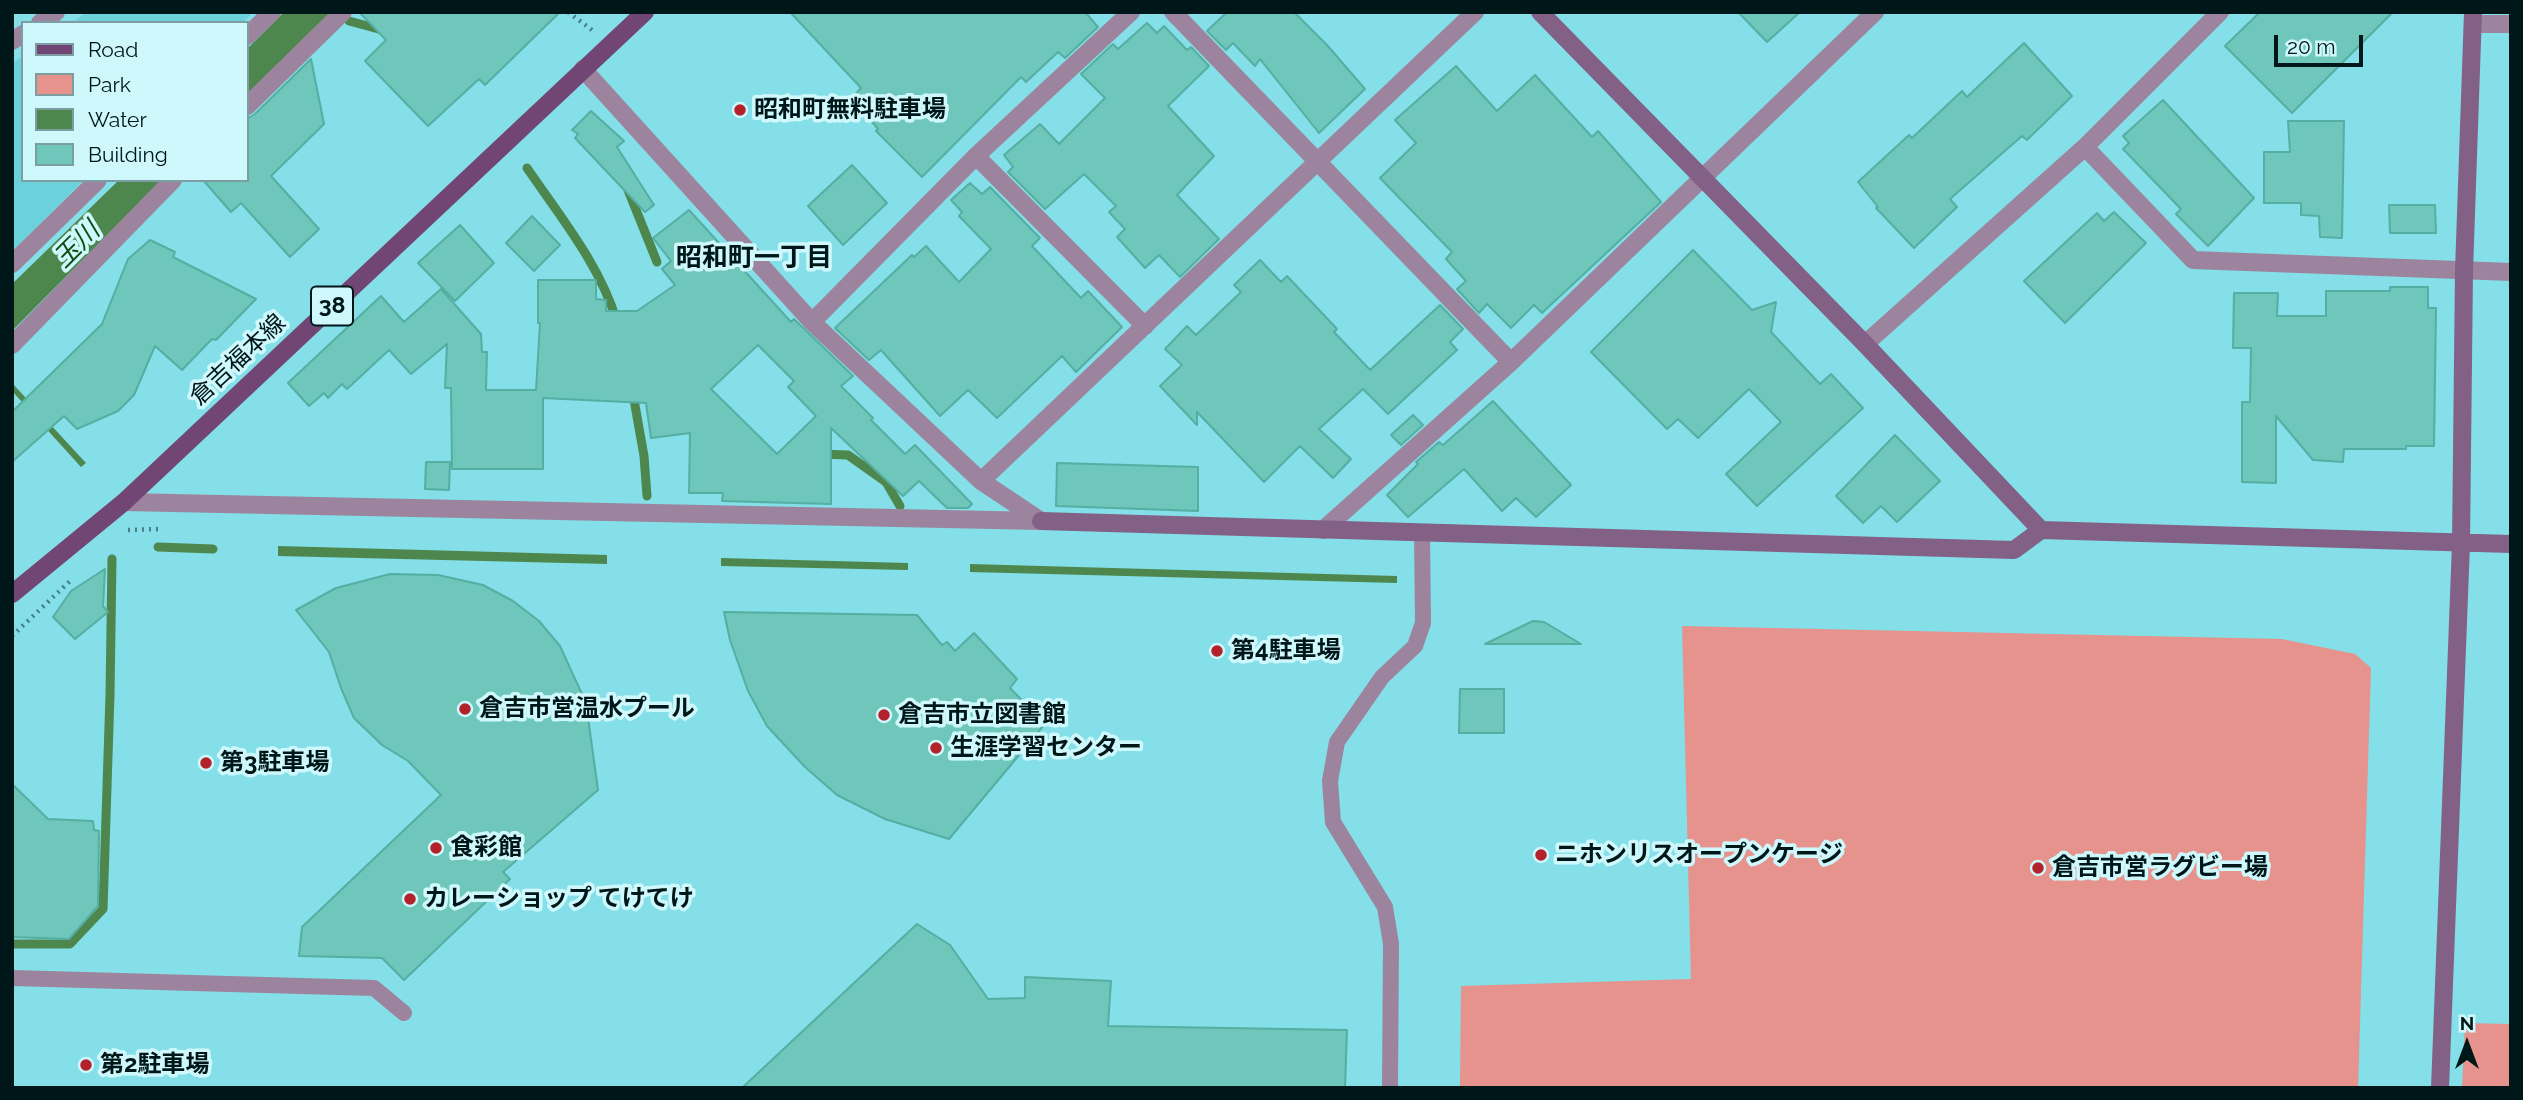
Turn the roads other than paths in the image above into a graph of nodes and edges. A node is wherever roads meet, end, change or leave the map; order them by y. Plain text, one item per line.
1 (272, 12) edge
2 (343, 12) edge
3 (645, 12) edge
4 (1131, 12) edge
5 (1173, 12) edge
6 (1475, 12) edge
7 (1540, 12) edge
8 (1875, 12) edge
9 (2220, 12) edge
10 (2473, 18) edge
11 (2511, 24) edge
12 (248, 35) edge
13 (583, 69) junction
14 (248, 105) edge
15 (2085, 147) junction
16 (976, 156) junction
17 (1318, 162) junction
18 (1702, 177) junction
19 (96, 182) edge
20 (171, 182) edge
21 (12, 264) edge
22 (2464, 271) junction
23 (2511, 272) edge
24 (812, 321) junction
25 (1145, 326) junction
26 (1864, 344) junction
27 (12, 345) edge
28 (1511, 362) junction
29 (981, 481) junction
30 (124, 502) junction
31 (1041, 520) junction
32 (1323, 530) junction
33 (2041, 530) junction
34 (1422, 533) junction
35 (2461, 544) junction
36 (2511, 544) edge
37 (12, 594) edge
38 (12, 978) edge
39 (404, 1013) dead end
40 (1390, 1088) edge
41 (2440, 1088) edge

1 - 12 street
2 - 14 street
3 - 13 main road, 倉吉福本線 / 38
4 - 16 street
5 - 17 street
6 - 17 street
7 - 18 street
8 - 18 street
9 - 15 street
10 - 11 street
10 - 22 street
13 - 24 street
13 - 30 main road, 倉吉福本線 / 38
15 - 22 street
15 - 26 street
16 - 24 street
16 - 25 street
17 - 25 street
17 - 28 street
18 - 26 street
18 - 28 street
19 - 21 street
20 - 27 street
22 - 23 street
22 - 35 street
24 - 29 street
25 - 29 street
26 - 33 street
28 - 32 street
29 - 31 street
30 - 31 street
30 - 37 main road, 倉吉福本線 / 38
31 - 32 street
32 - 34 street
33 - 34 street
33 - 35 street
34 - 40 lane
35 - 36 street
35 - 41 street
38 - 39 lane

